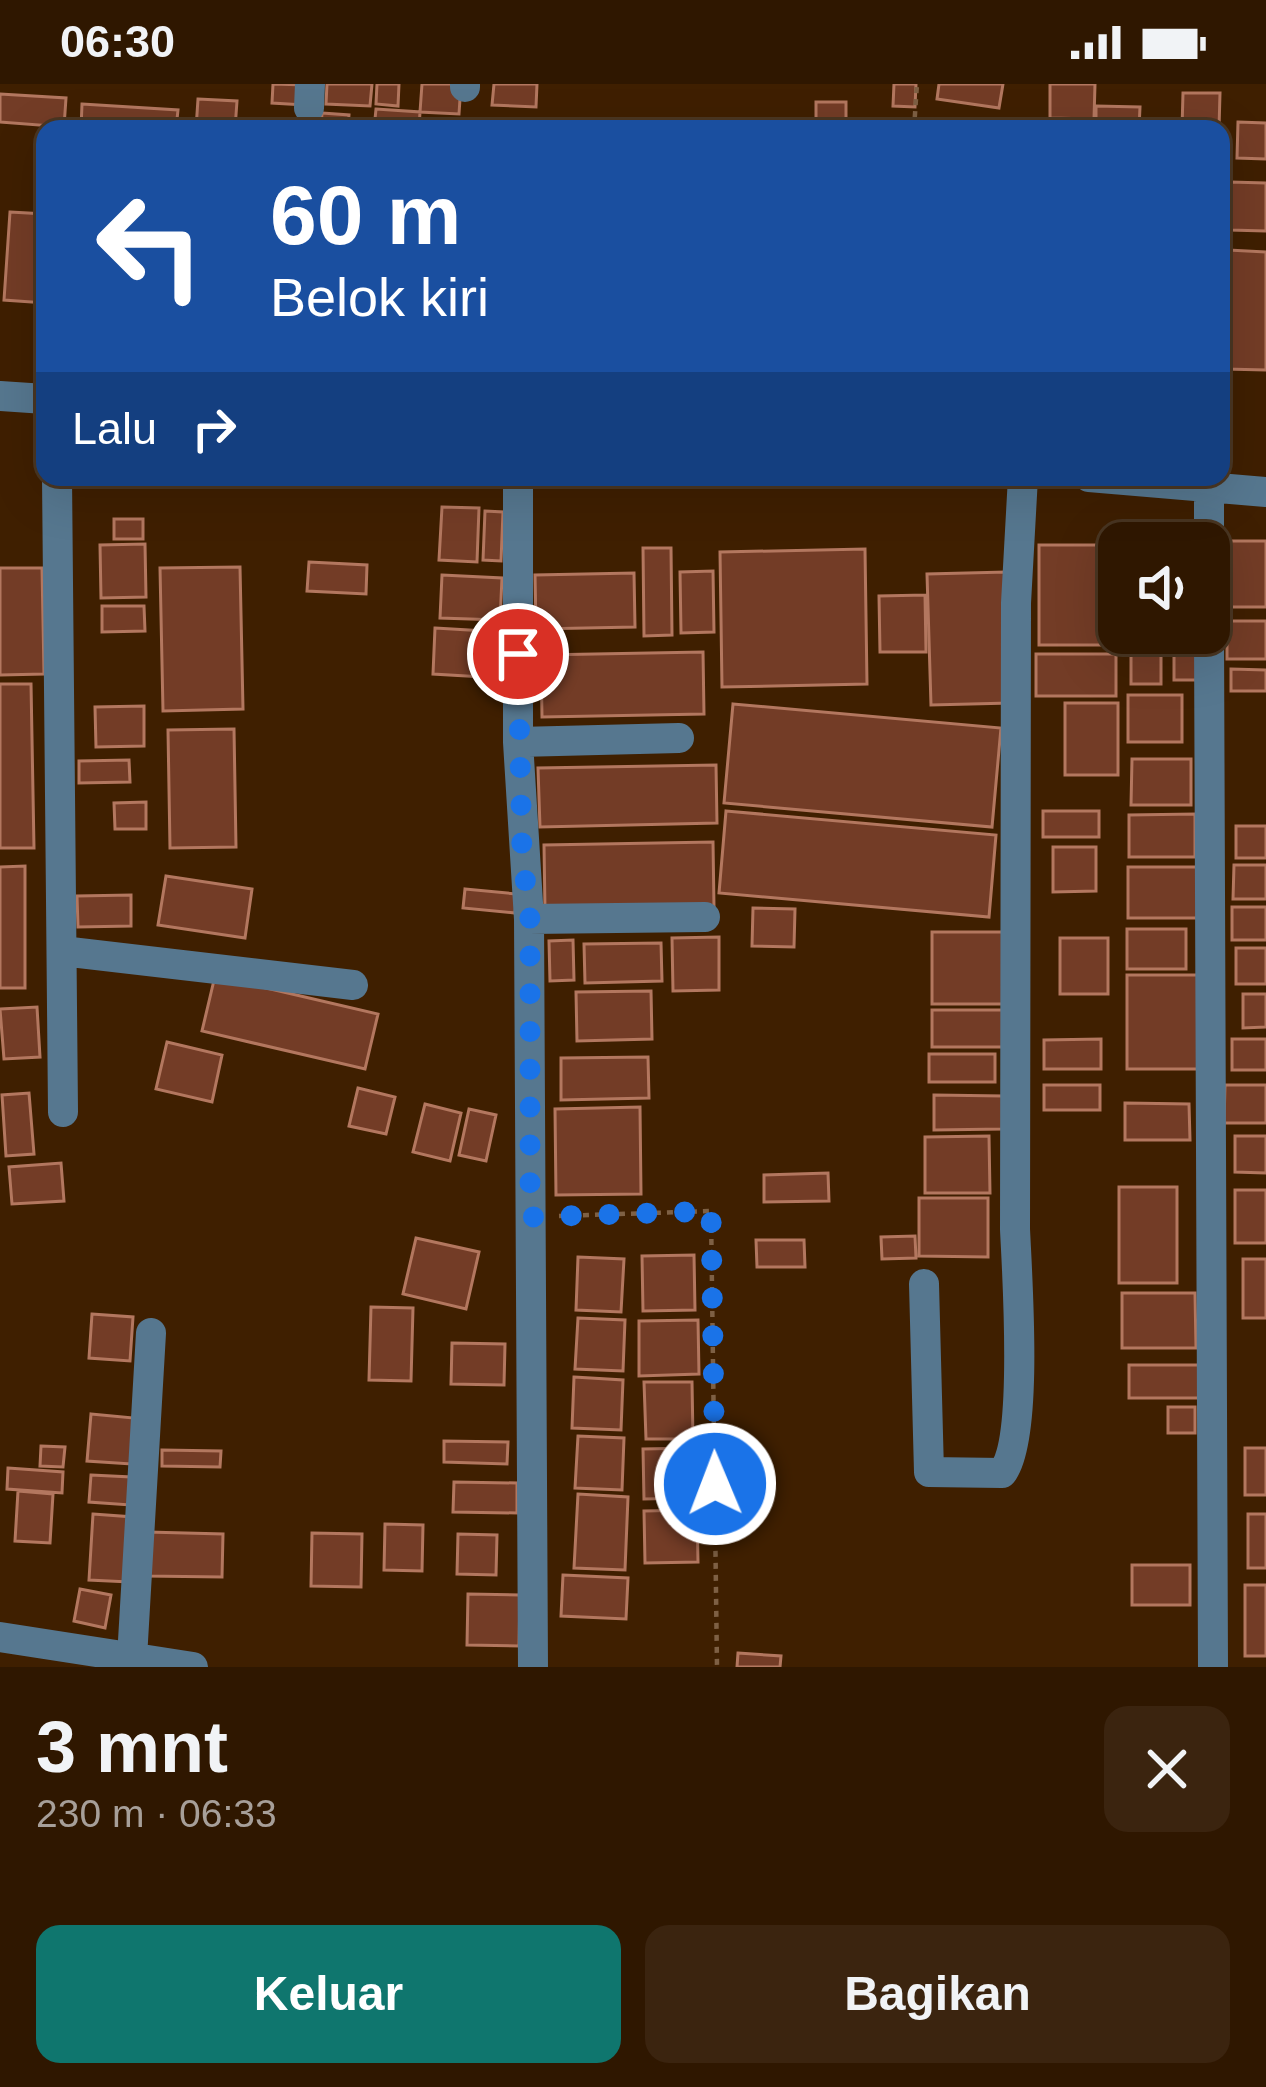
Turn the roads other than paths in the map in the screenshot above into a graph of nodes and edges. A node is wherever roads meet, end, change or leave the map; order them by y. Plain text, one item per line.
1 (0, 396) edge
2 (36, 398) edge
3 (57, 486) edge
4 (518, 486) edge
5 (1023, 486) edge
6 (1186, 486) edge
7 (1208, 488) junction
8 (1266, 492) edge
9 (1208, 522) edge
10 (1208, 654) edge
11 (680, 738) dead end
12 (518, 742) junction
13 (705, 917) dead end
14 (530, 919) junction
15 (62, 951) junction
16 (353, 985) dead end
17 (63, 1112) dead end
18 (924, 1284) dead end
19 (151, 1333) dead end
20 (0, 1637) edge
21 (112, 1659) edge
22 (193, 1667) edge
23 (533, 1667) edge
24 (1213, 1667) edge

1 - 2 street
3 - 15 street
4 - 12 street
5 - 18 street
6 - 7 street
7 - 8 street
7 - 9 street
10 - 24 street
11 - 12 street
12 - 14 street
13 - 14 street
14 - 23 street
15 - 16 street
15 - 17 street
19 - 21 street
20 - 21 street
21 - 22 street

